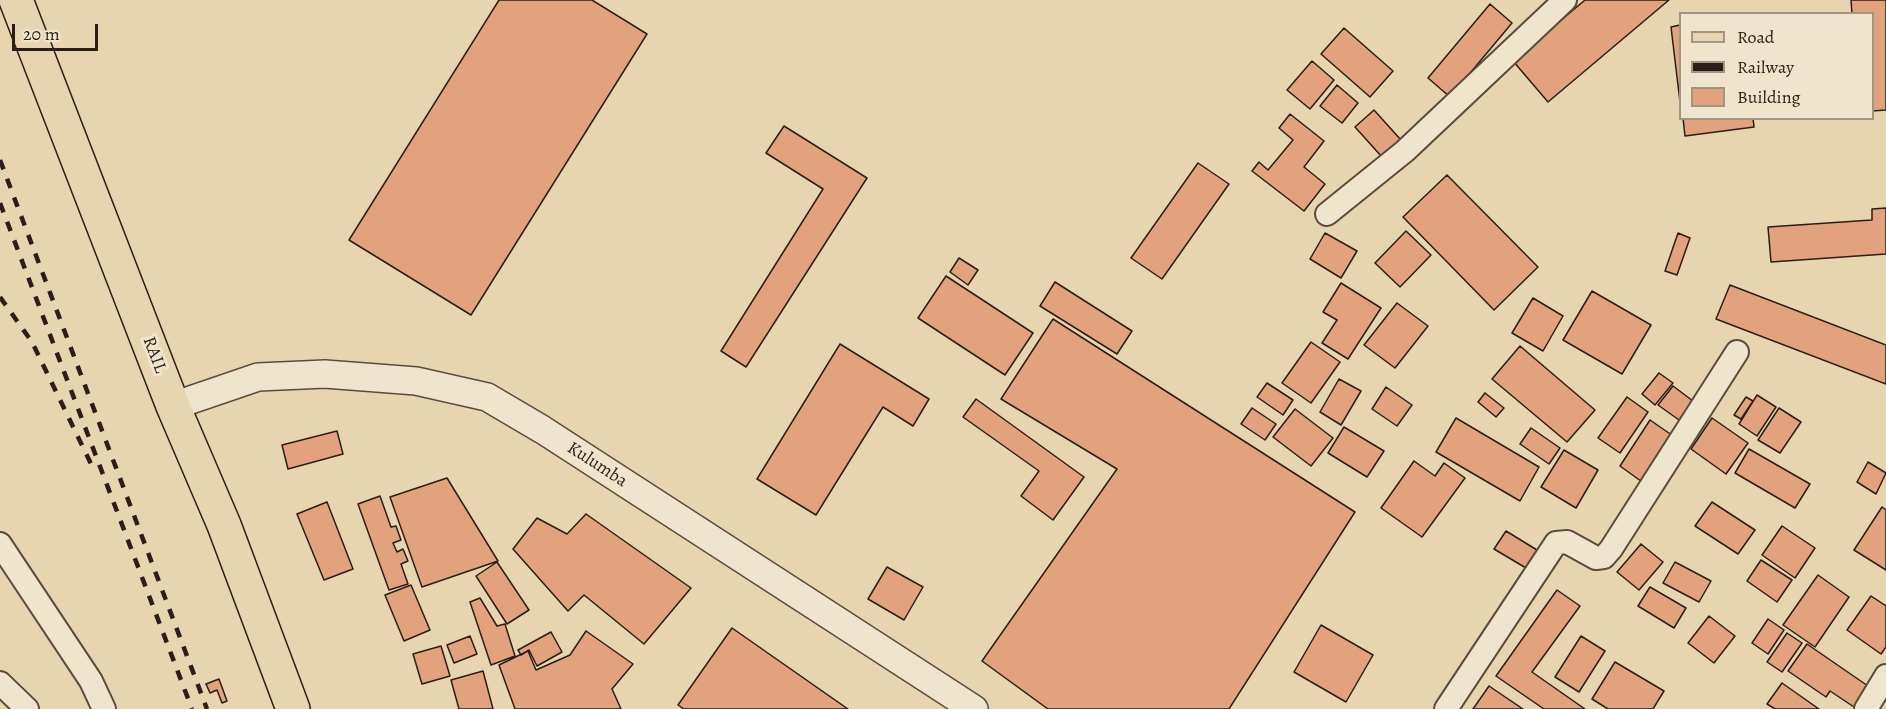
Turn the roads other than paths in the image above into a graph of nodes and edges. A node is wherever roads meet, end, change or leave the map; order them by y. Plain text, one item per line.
1 (16, 0) edge
2 (1565, 0) edge
3 (1327, 214) dead end
4 (1737, 352) dead end
5 (173, 406) junction
6 (0, 544) edge
7 (1886, 676) edge
8 (0, 683) edge
9 (27, 709) edge
10 (104, 709) edge
11 (293, 709) edge
12 (974, 709) edge
13 (1446, 709) edge
14 (1866, 709) edge

1 - 5 main road, RAIL
2 - 3 street
4 - 13 street
5 - 11 main road, RAIL
5 - 12 street, Kulumba
6 - 10 street
7 - 14 street
8 - 9 street

